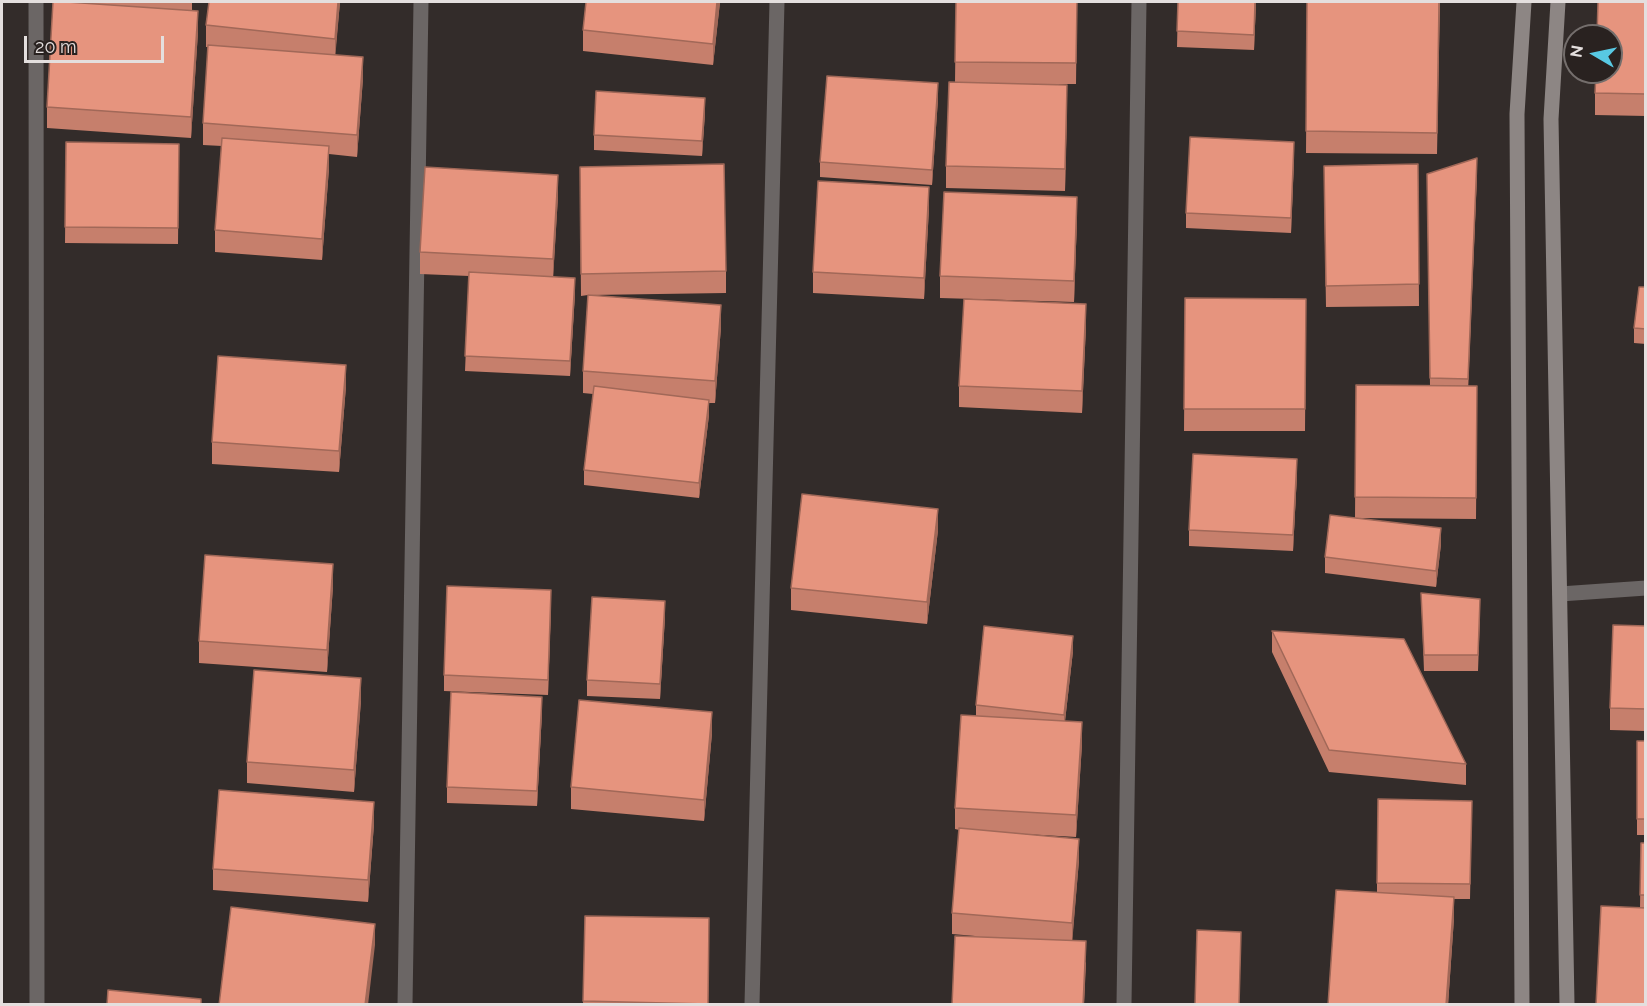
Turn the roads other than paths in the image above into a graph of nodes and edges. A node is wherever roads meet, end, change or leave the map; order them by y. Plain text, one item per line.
1 (36, 2) edge
2 (421, 2) edge
3 (777, 2) edge
4 (1139, 2) edge
5 (1524, 2) edge
6 (1558, 2) edge
7 (1646, 588) edge
8 (1560, 594) junction
9 (37, 1005) edge
10 (405, 1005) edge
11 (752, 1005) edge
12 (1124, 1005) edge
13 (1522, 1005) edge
14 (1568, 1005) edge

1 - 9 street
2 - 10 street
3 - 11 street
4 - 12 street
5 - 13 main road
6 - 8 main road
7 - 8 street
8 - 14 main road

